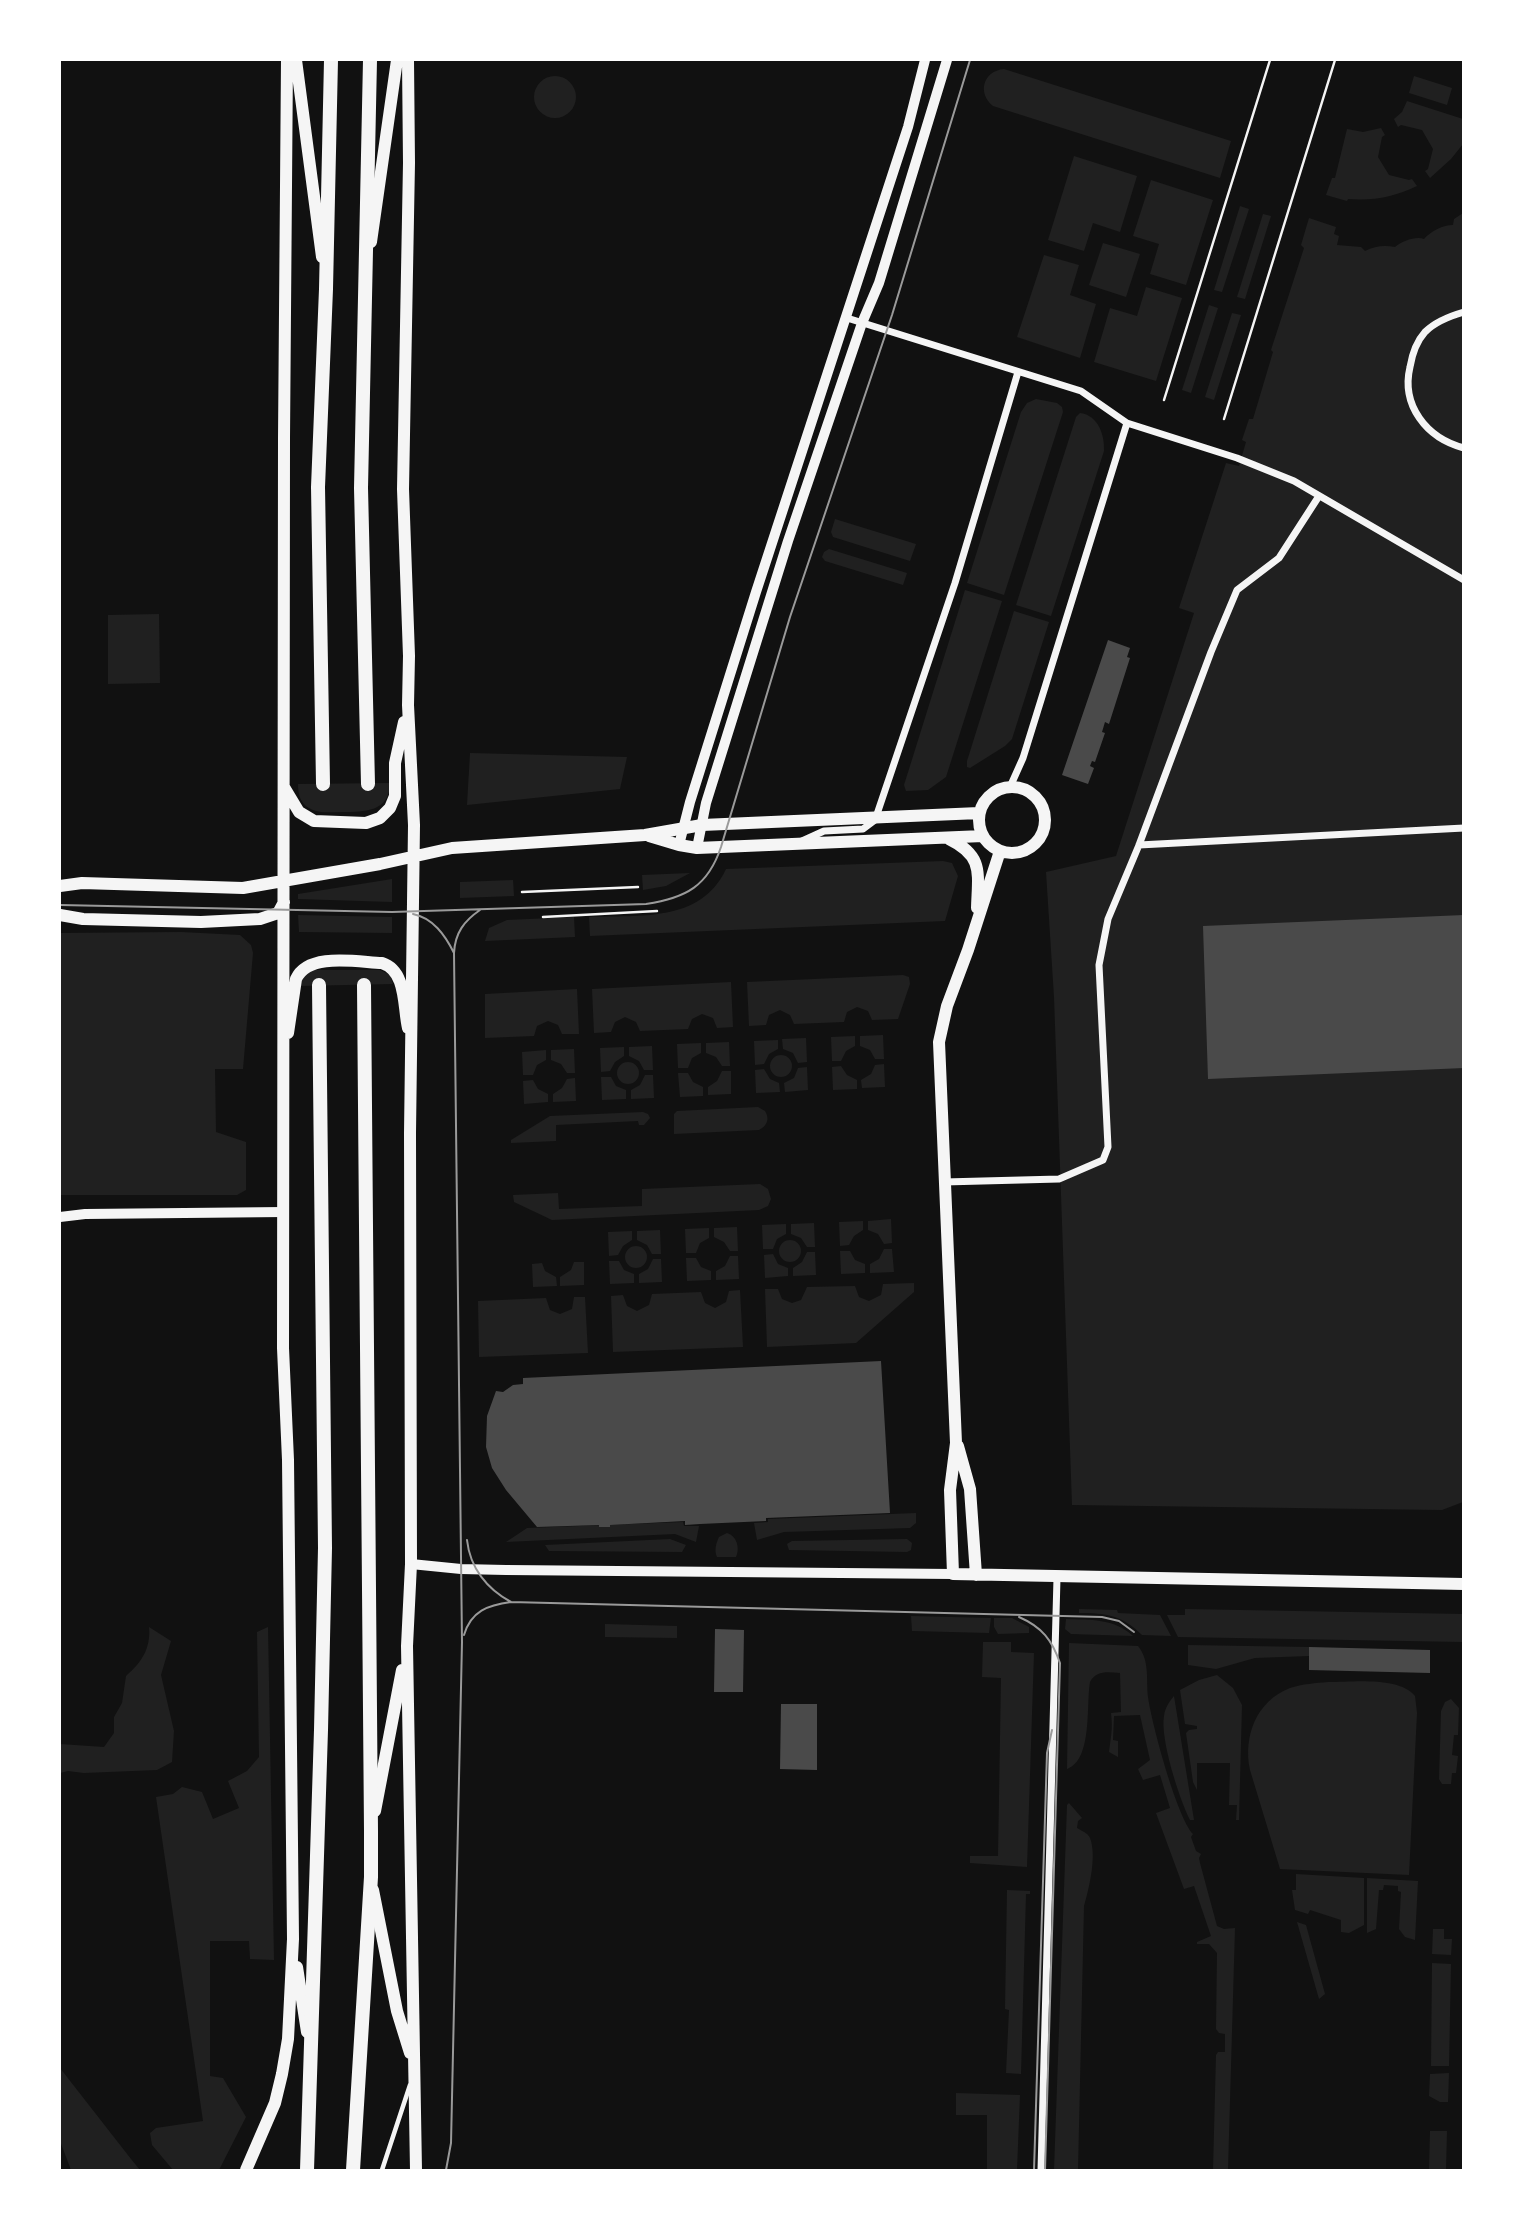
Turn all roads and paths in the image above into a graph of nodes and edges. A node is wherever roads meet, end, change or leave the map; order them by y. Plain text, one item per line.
1 (287, 60) edge
2 (296, 60) edge
3 (331, 60) edge
4 (370, 60) edge
5 (397, 60) edge
6 (408, 60) edge
7 (925, 60) edge
8 (947, 60) edge
9 (1270, 60) edge
10 (1335, 60) edge
11 (365, 287) junction
12 (326, 289) junction
13 (1464, 312) edge
14 (847, 318) junction
15 (862, 323) junction
16 (1018, 372) junction
17 (1164, 400) dead end
18 (1224, 419) dead end
19 (1127, 423) junction
20 (1464, 448) edge
21 (1319, 496) junction
22 (1464, 580) edge
23 (408, 705) junction
24 (323, 784) dead end
25 (368, 784) dead end
26 (284, 787) junction
27 (1010, 787) junction
28 (979, 813) junction
29 (876, 818) junction
30 (702, 825) junction
31 (683, 827) junction
32 (1464, 828) edge
33 (645, 835) junction
34 (983, 836) junction
35 (945, 838) junction
36 (790, 844) junction
37 (679, 845) junction
38 (1139, 845) junction
39 (697, 848) junction
40 (1000, 851) junction
41 (413, 856) junction
42 (302, 878) junction
43 (285, 881) junction
44 (60, 886) edge
45 (638, 887) dead end
46 (522, 892) dead end
47 (284, 902) junction
48 (657, 911) dead end
49 (60, 915) edge
50 (543, 916) dead end
51 (243, 919) junction
52 (977, 925) junction
53 (282, 939) junction
54 (319, 985) dead end
55 (364, 985) dead end
56 (413, 1049) junction
57 (284, 1051) junction
58 (944, 1182) junction
59 (284, 1212) junction
60 (60, 1217) edge
61 (957, 1443) junction
62 (411, 1564) junction
63 (953, 1574) junction
64 (976, 1574) junction
65 (1057, 1578) junction
66 (1464, 1584) edge
67 (407, 1646) junction
68 (371, 1831) junction
69 (371, 1877) junction
70 (293, 1939) junction
71 (310, 2049) junction
72 (415, 2070) junction
73 (246, 2171) edge
74 (307, 2171) edge
75 (353, 2171) edge
76 (382, 2171) edge
77 (416, 2171) edge
78 (1041, 2171) edge

1 - 26 main road
2 - 12 main road
3 - 12 main road
4 - 11 main road
5 - 11 main road
6 - 23 main road
7 - 14 street
8 - 15 street
9 - 17 path
10 - 18 path
11 - 25 main road
12 - 24 main road
13 - 20 street
14 - 15 street
14 - 31 street
15 - 16 street
15 - 30 street
16 - 19 street
16 - 29 street
19 - 21 street
19 - 27 street
21 - 22 street
21 - 38 street
23 - 26 main road
23 - 41 main road
26 - 43 main road
27 - 28 main road
27 - 40 main road
28 - 29 main road
28 - 34 main road
29 - 30 main road
29 - 36 street
30 - 31 main road
30 - 39 street
31 - 33 main road
31 - 37 street
32 - 38 street
33 - 37 main road
33 - 41 main road
34 - 35 main road
34 - 40 main road
35 - 36 main road
35 - 52 main road
36 - 39 main road
37 - 39 main road
38 - 58 street
40 - 52 main road
41 - 42 main road
41 - 56 main road
42 - 43 main road
42 - 47 main road
43 - 44 main road
43 - 47 main road
45 - 46 path
47 - 51 main road
47 - 53 main road
48 - 50 path
49 - 51 main road
51 - 53 main road
52 - 58 main road
53 - 57 main road
54 - 71 main road
55 - 68 main road
56 - 57 main road
56 - 62 main road
57 - 59 main road
58 - 61 main road
59 - 60 street
59 - 70 main road
61 - 63 main road
61 - 64 main road
62 - 63 street
62 - 67 main road
63 - 64 main road
64 - 65 main road
65 - 66 main road
65 - 78 street
67 - 68 main road
67 - 72 main road
68 - 69 main road
69 - 72 main road
69 - 75 main road
70 - 71 main road
70 - 73 main road
71 - 74 main road
72 - 76 lane
72 - 77 main road

